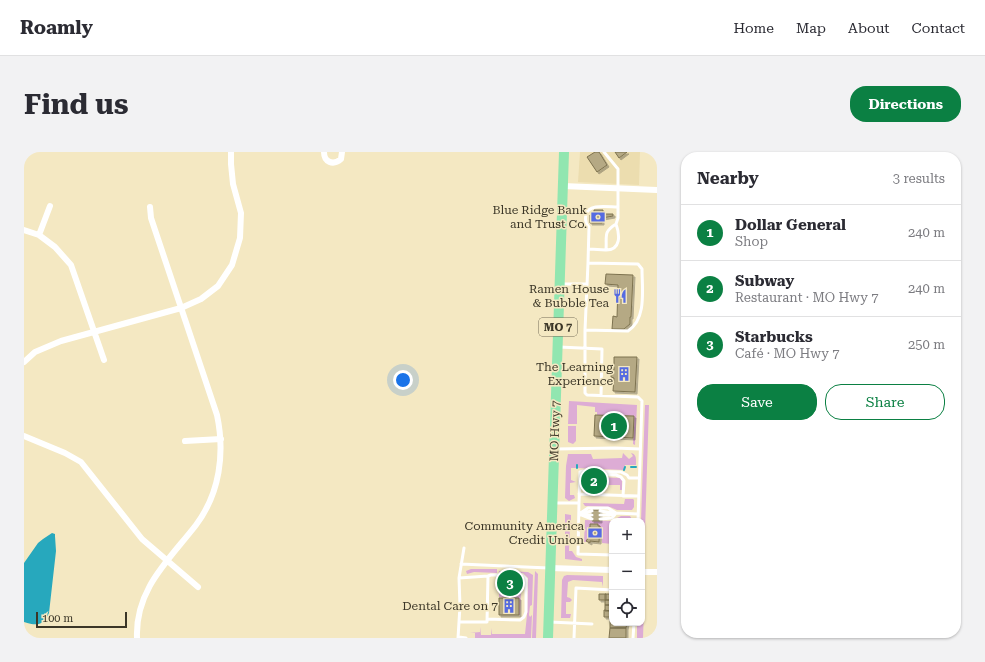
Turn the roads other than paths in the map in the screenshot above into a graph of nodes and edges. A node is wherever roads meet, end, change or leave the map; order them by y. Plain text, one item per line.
1 (231, 152) edge
2 (324, 152) edge
3 (342, 152) edge
4 (564, 152) edge
5 (604, 152) edge
6 (563, 186) junction
7 (618, 188) junction
8 (657, 190) edge
9 (50, 206) dead end
10 (150, 207) dead end
11 (618, 207) junction
12 (616, 224) junction
13 (24, 230) edge
14 (39, 235) junction
15 (589, 249) junction
16 (606, 250) junction
17 (588, 263) junction
18 (560, 284) junction
19 (587, 284) junction
20 (181, 308) junction
21 (586, 330) junction
22 (94, 332) junction
23 (558, 347) junction
24 (585, 349) junction
25 (25, 360) edge
26 (104, 360) dead end
27 (601, 396) junction
28 (24, 436) edge
29 (221, 439) junction
30 (185, 441) dead end
31 (554, 449) junction
32 (640, 449) junction
33 (580, 472) junction
34 (639, 478) junction
35 (579, 494) junction
36 (623, 496) junction
37 (638, 496) junction
38 (552, 503) junction
39 (579, 503) junction
40 (616, 513) junction
41 (579, 514) junction
42 (638, 514) junction
43 (638, 518) edge
44 (464, 548) dead end
45 (609, 556) edge
46 (167, 560) junction
47 (461, 564) junction
48 (550, 568) junction
49 (609, 570) edge
50 (645, 572) edge
51 (657, 572) edge
52 (488, 576) junction
53 (459, 578) junction
54 (198, 587) dead end
55 (609, 590) edge
56 (487, 619) junction
57 (459, 622) junction
58 (548, 622) junction
59 (575, 623) junction
60 (592, 624) dead end
61 (634, 626) edge
62 (137, 638) edge
63 (458, 638) edge
64 (466, 638) edge
65 (548, 638) edge
66 (574, 638) edge
67 (633, 638) edge

1 - 20 street
2 - 3 street
4 - 6 main road, MO Hwy 7 / MO 7
5 - 7 lane
6 - 7 street
6 - 18 main road, MO Hwy 7 / MO 7
7 - 8 street
7 - 11 lane
9 - 14 street
10 - 20 street
11 - 12 lane
11 - 15 lane
12 - 16 lane
12 - 16 lane
13 - 14 street
14 - 22 street
15 - 16 lane
15 - 17 lane
17 - 19 lane
17 - 21 lane
18 - 19 lane
18 - 23 main road, MO Hwy 7 / MO 7
19 - 21 lane
20 - 22 street
20 - 29 street
21 - 24 lane
22 - 25 street
22 - 26 street
23 - 24 lane
23 - 31 main road, MO Hwy 7 / MO 7
24 - 27 lane
24 - 27 lane
27 - 32 lane
28 - 46 street
29 - 30 street
29 - 46 street
31 - 32 lane
31 - 38 main road, MO Hwy 7 / MO 7
32 - 34 lane
33 - 34 lane
33 - 35 lane
33 - 36 lane
34 - 37 lane
35 - 36 lane
35 - 39 lane
36 - 37 lane
37 - 42 lane
38 - 39 lane
38 - 48 main road, MO Hwy 7 / MO 7
39 - 41 lane
40 - 40 lane
40 - 41 lane
40 - 42 lane
41 - 41 lane
41 - 45 lane
42 - 43 lane
44 - 47 lane
46 - 54 street
46 - 62 street
47 - 48 lane
47 - 53 lane
48 - 49 street
48 - 58 main road, MO Hwy 7 / MO 7
50 - 51 street
52 - 53 lane
52 - 56 lane
52 - 56 lane
53 - 57 lane
55 - 59 lane
56 - 57 lane
57 - 63 lane
58 - 59 lane
58 - 65 main road, MO Hwy 7 / MO 7
59 - 60 lane
59 - 66 lane
61 - 67 lane
63 - 64 lane

